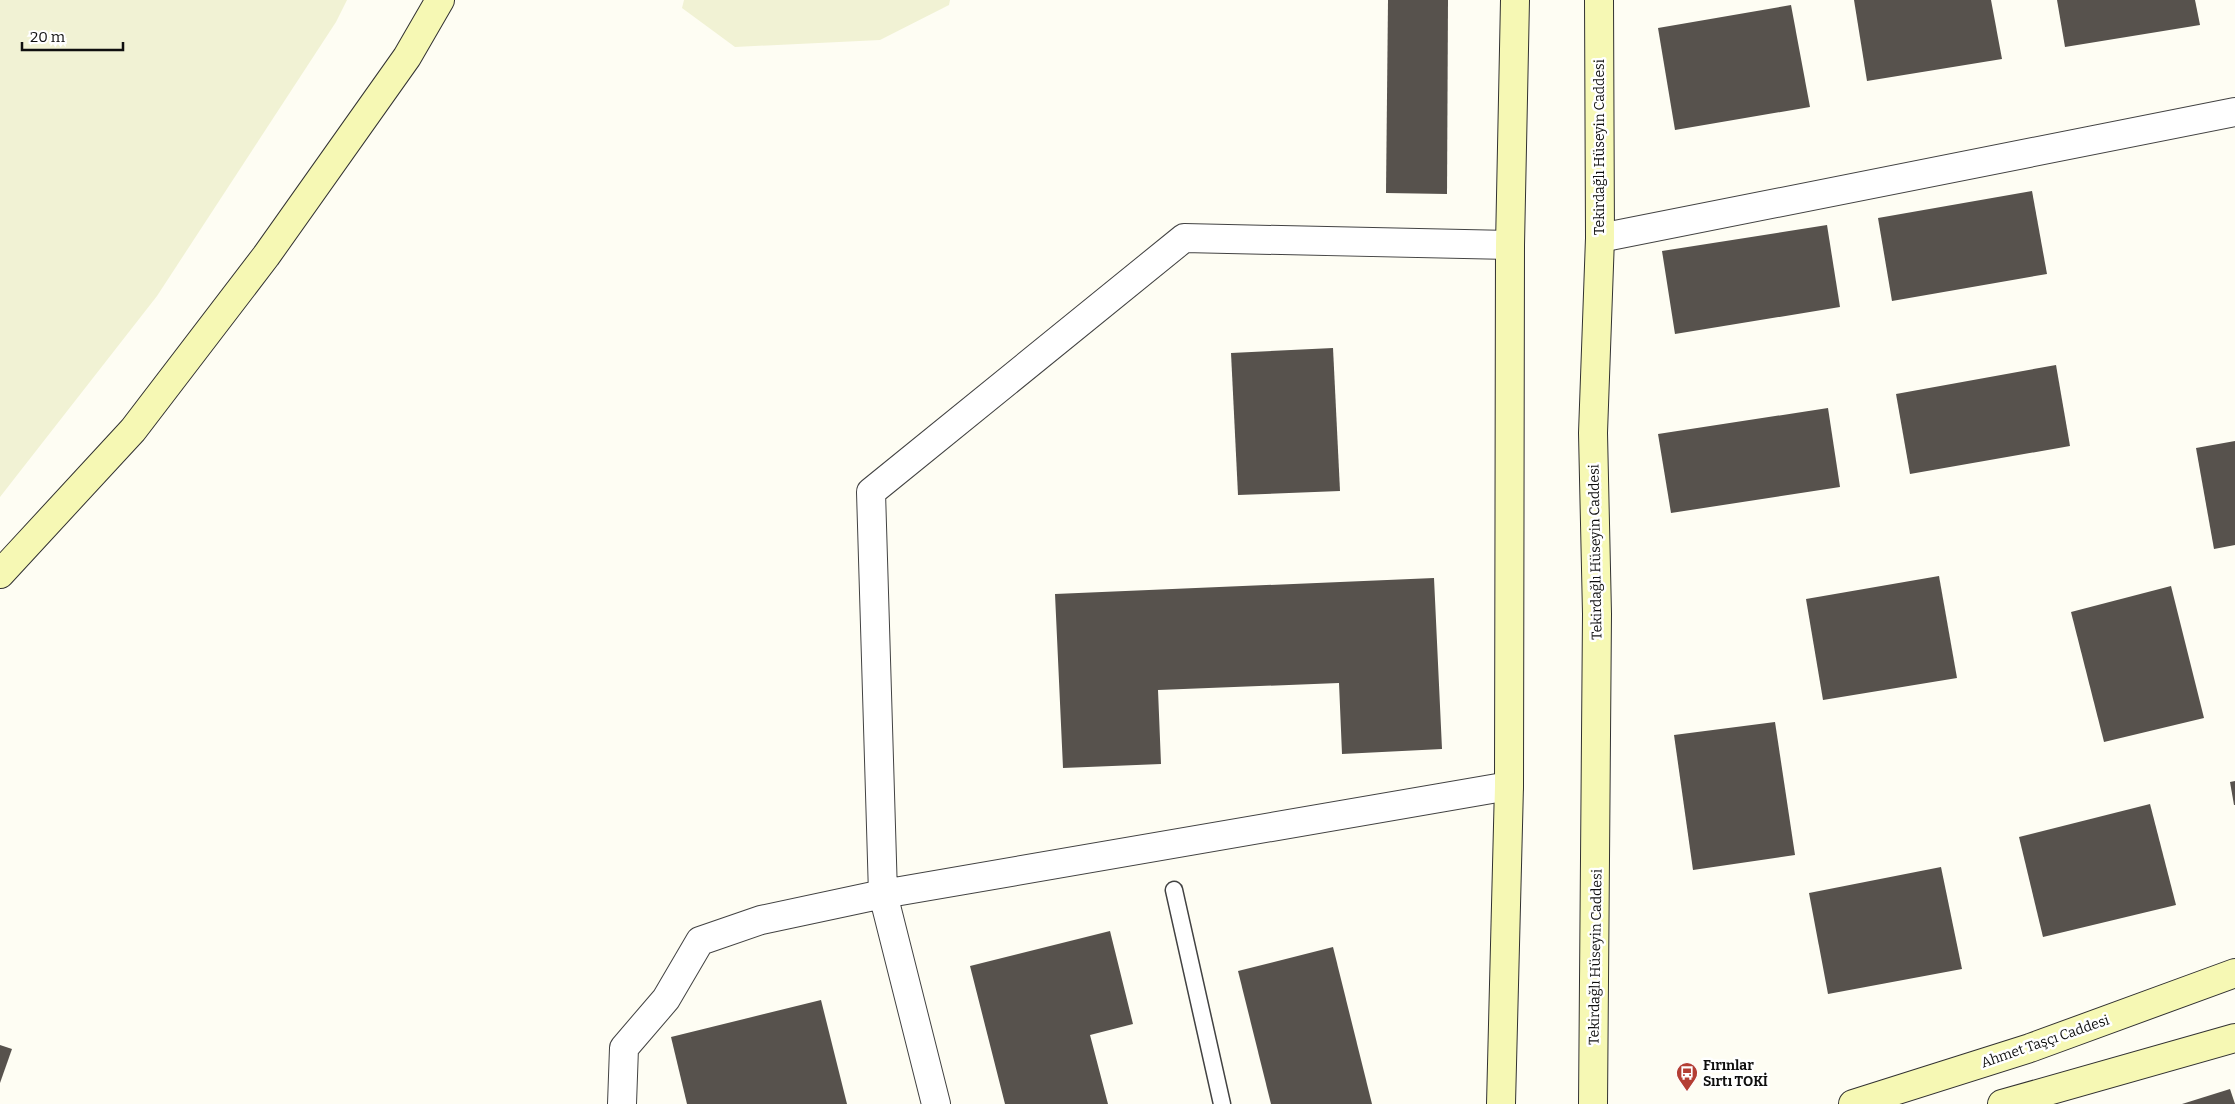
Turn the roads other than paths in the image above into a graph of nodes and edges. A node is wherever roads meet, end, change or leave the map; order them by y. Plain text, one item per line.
1 (440, 0) edge
2 (1515, 0) edge
3 (1599, 0) edge
4 (2235, 112) edge
5 (1600, 238) junction
6 (1510, 245) junction
7 (0, 574) edge
8 (1508, 786) junction
9 (1174, 890) dead end
10 (883, 894) junction
11 (2235, 973) edge
12 (2235, 1038) edge
13 (622, 1104) edge
14 (936, 1104) edge
15 (1222, 1104) edge
16 (1501, 1104) edge
17 (1593, 1104) edge
18 (1853, 1104) edge
19 (2002, 1104) edge

1 - 7 main road
2 - 6 main road
3 - 5 main road, Tekirdağlı Hüseyin Caddesi
4 - 5 street
5 - 17 main road, Tekirdağlı Hüseyin Caddesi
6 - 8 main road
6 - 10 street
8 - 10 street
8 - 16 main road
9 - 15 lane
10 - 13 street
10 - 14 street
11 - 18 main road, Ahmet Taşçı Caddesi
12 - 19 main road

